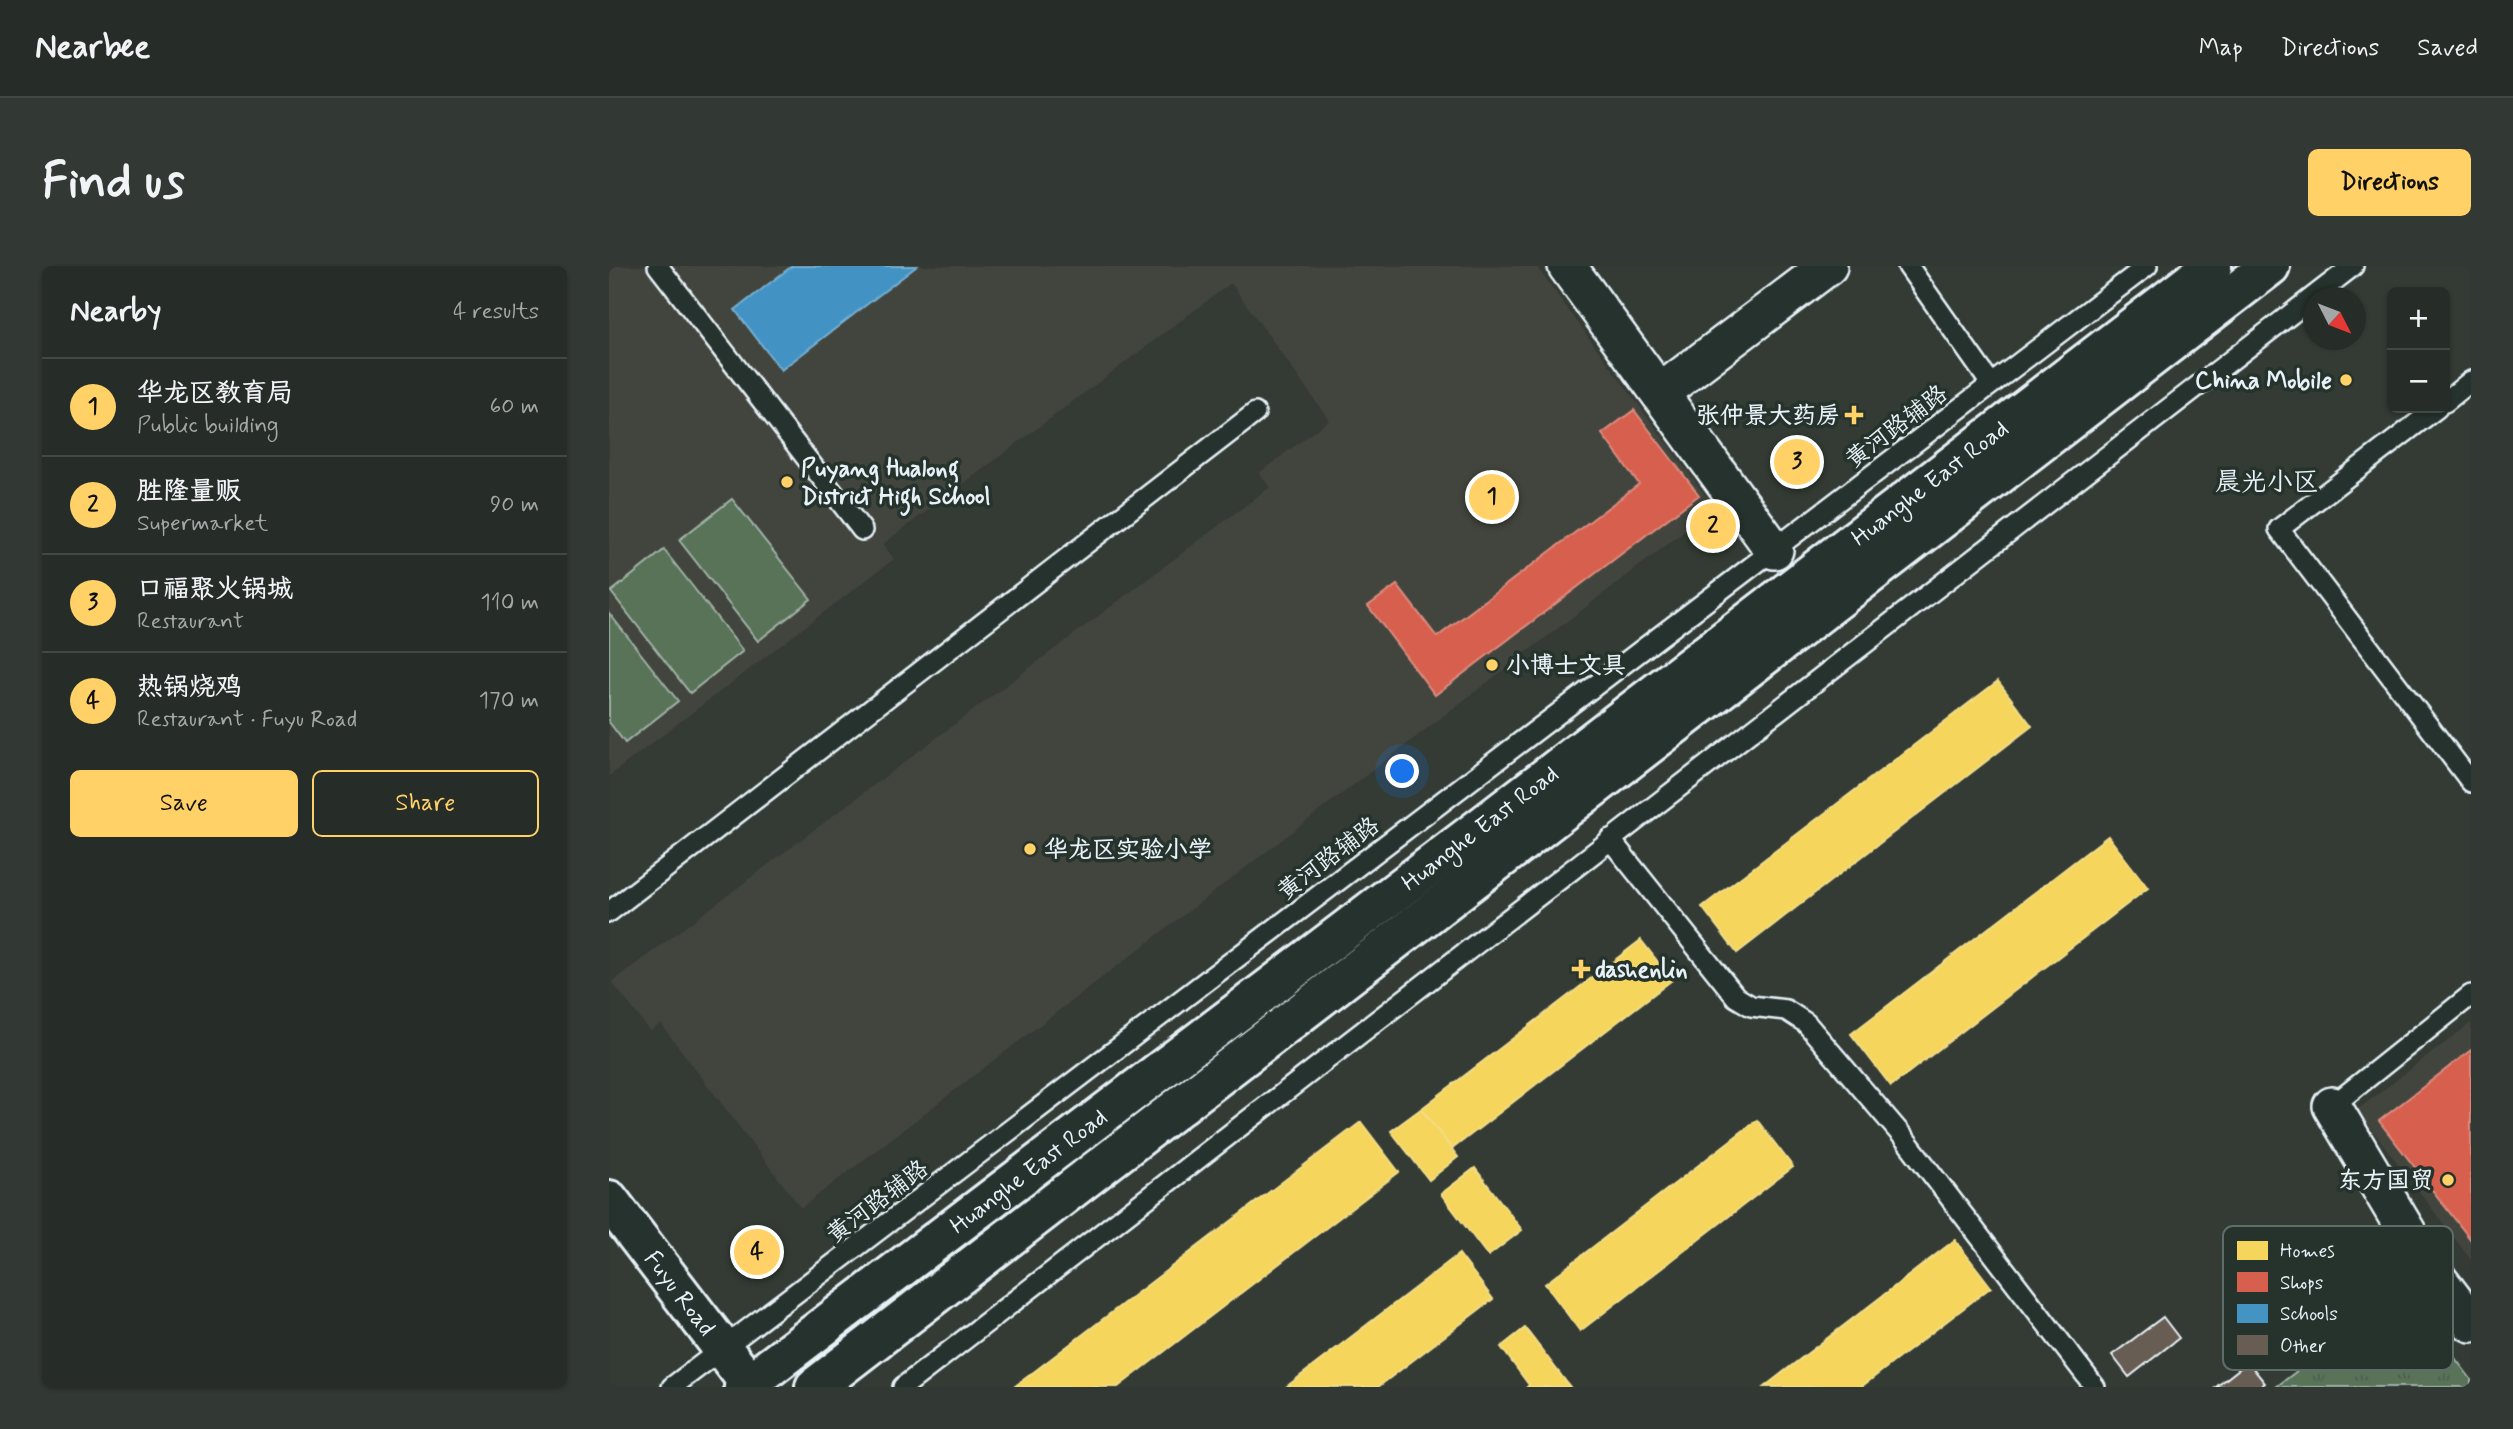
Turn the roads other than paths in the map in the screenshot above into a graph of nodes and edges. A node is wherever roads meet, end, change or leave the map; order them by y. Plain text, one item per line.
1 (658, 266) edge
2 (1828, 266) edge
3 (1908, 266) edge
4 (2147, 266) edge
5 (2212, 266) edge
6 (2270, 266) edge
7 (2353, 266) edge
8 (1579, 270) edge
9 (2471, 381) edge
10 (1991, 384) junction
11 (1660, 393) junction
12 (2450, 397) edge
13 (1255, 413) dead end
14 (2430, 413) edge
15 (862, 530) dead end
16 (1774, 550) junction
17 (2471, 782) edge
18 (1610, 839) junction
19 (609, 912) edge
20 (2471, 995) edge
21 (2332, 1106) joint
22 (609, 1200) edge
23 (2403, 1226) edge
24 (2453, 1299) edge
25 (2471, 1323) edge
26 (723, 1349) junction
27 (748, 1386) edge
28 (672, 1387) edge
29 (815, 1387) edge
30 (903, 1387) edge
31 (2095, 1387) edge

1 - 15 lane
2 - 11 street
3 - 10 lane
4 - 10 lane, 黄河路辅路
5 - 27 main road, Huanghe East Road
6 - 29 main road, Huanghe East Road
7 - 18 lane
8 - 11 street
9 - 12 lane
10 - 16 lane, 黄河路辅路
11 - 16 street
13 - 19 lane
14 - 17 lane
16 - 26 lane, 黄河路辅路
18 - 30 lane
18 - 31 lane
20 - 21 lane
21 - 23 street
22 - 26 main road, Fuyu Road
24 - 25 street
26 - 27 main road, Fuyu Road
26 - 28 lane, 黄河路辅路

